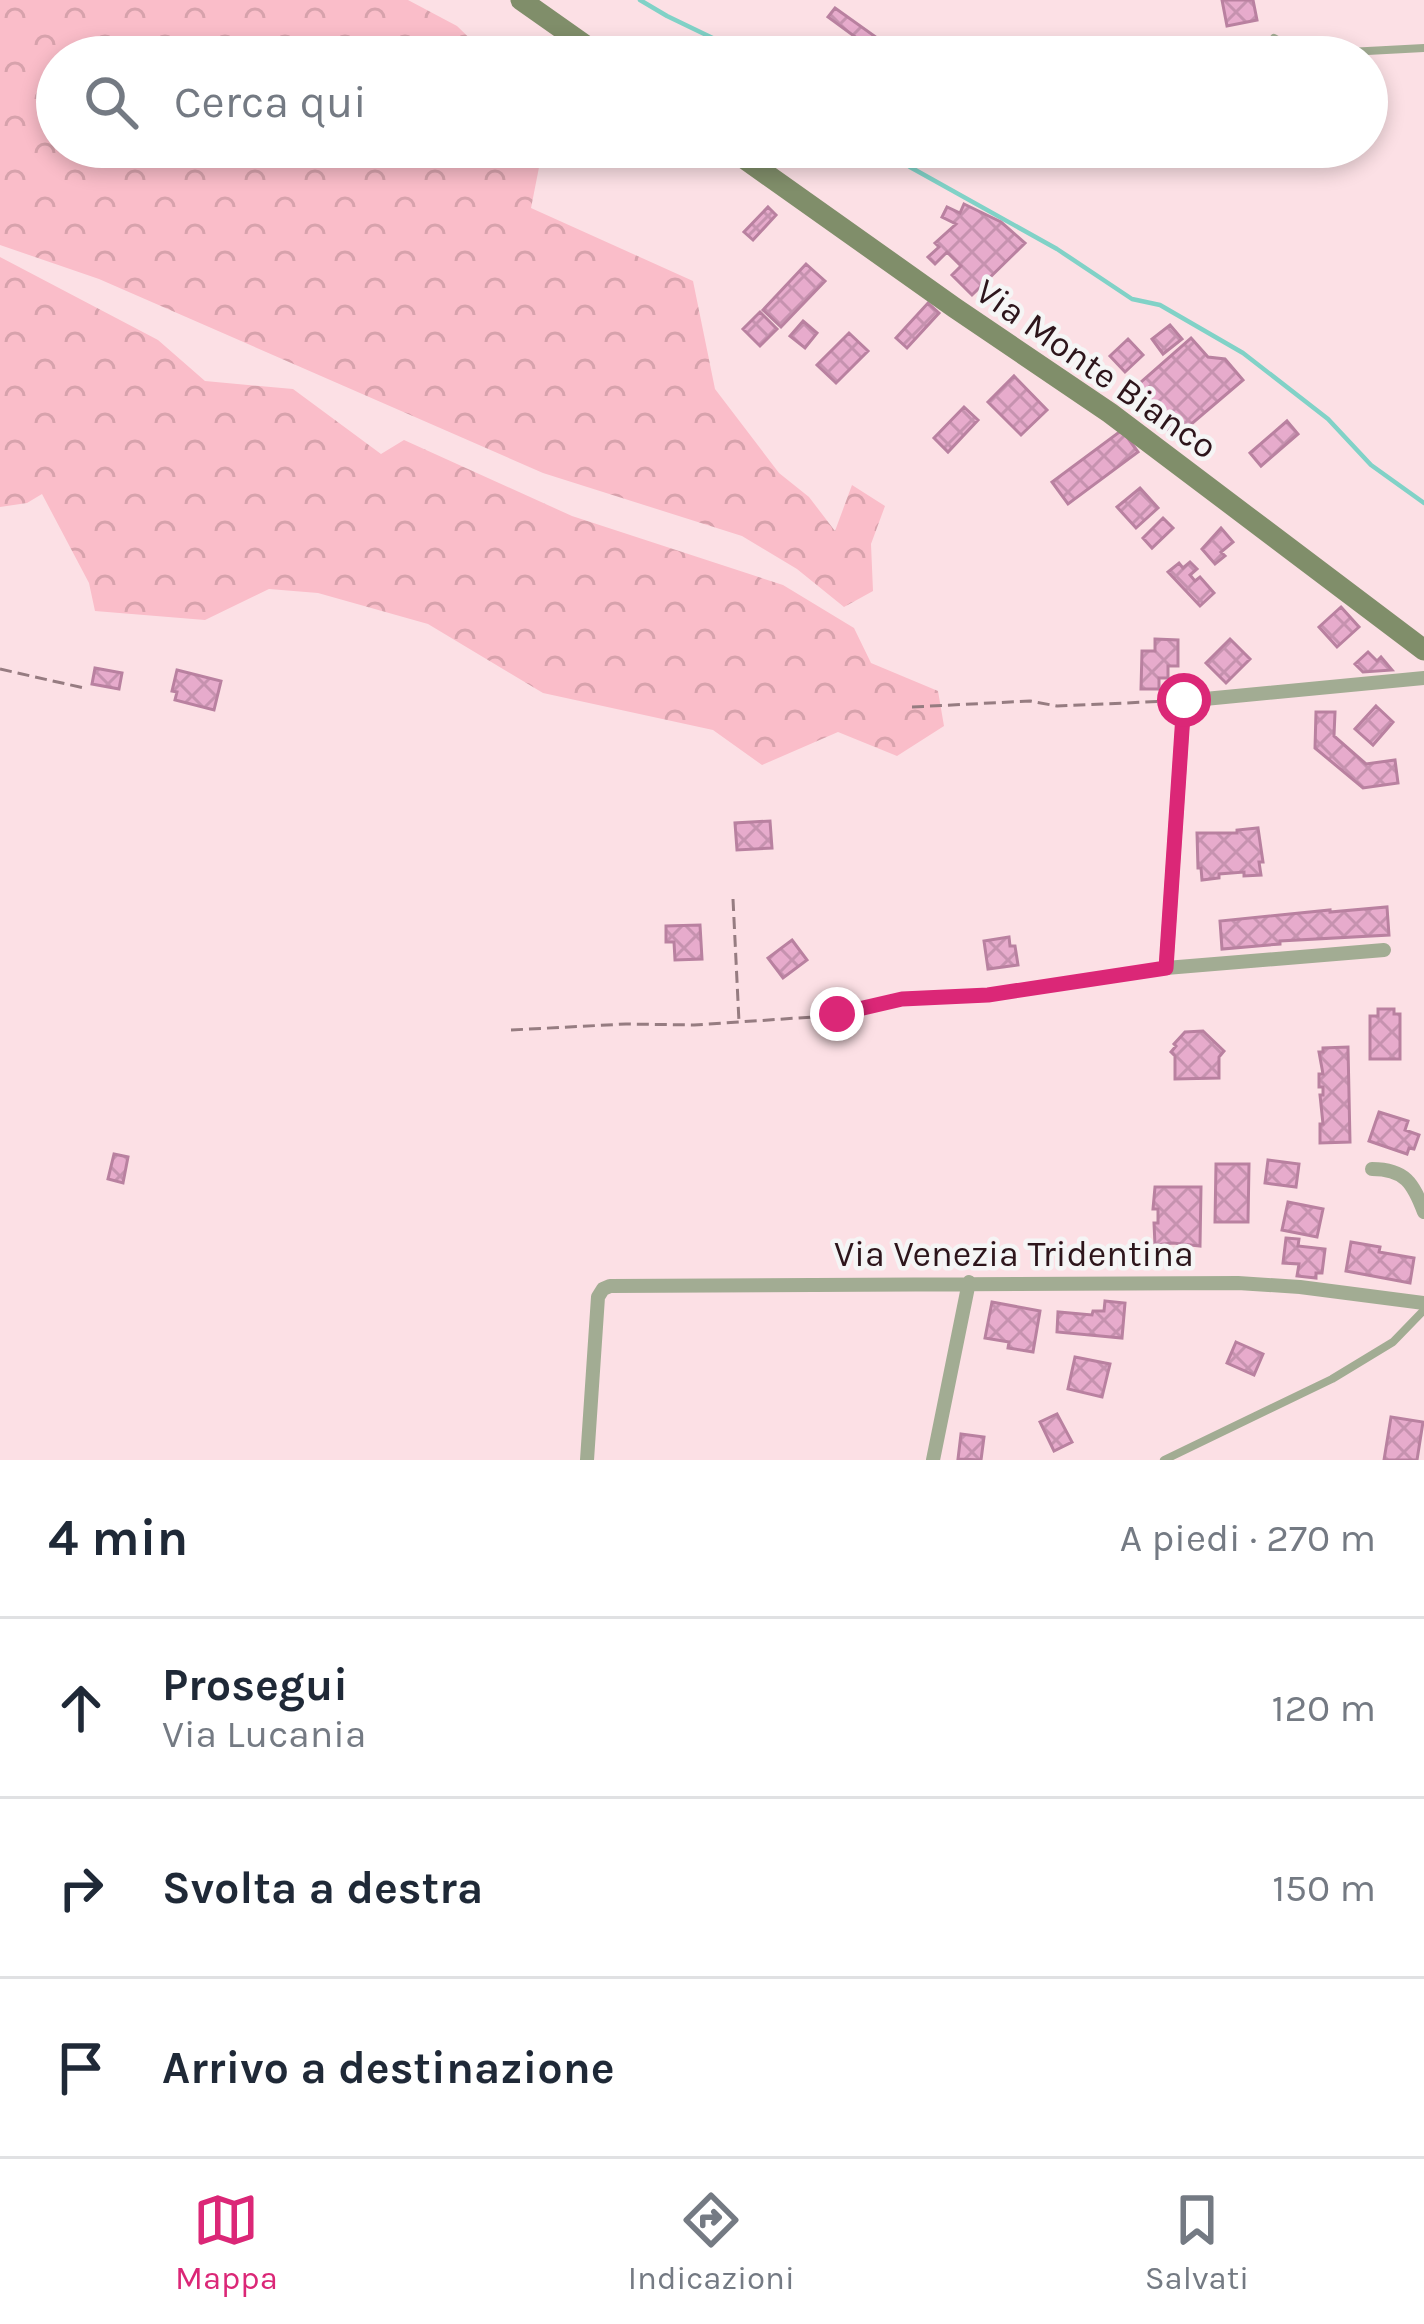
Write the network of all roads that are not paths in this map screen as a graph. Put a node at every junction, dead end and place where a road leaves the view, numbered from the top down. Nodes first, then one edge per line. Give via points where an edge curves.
1 (521, 0) edge
2 (572, 36) edge
3 (1424, 48) edge
4 (1388, 50) edge
5 (758, 168) edge
6 (1424, 650) edge
7 (1424, 678) edge
8 (1384, 950) dead end
9 (1372, 1169) dead end
10 (1424, 1212) edge
11 (969, 1282) junction
12 (1424, 1306) edge
13 (587, 1460) edge
14 (933, 1460) edge
15 (1164, 1460) edge

1 - 2 main road
3 - 4 lane
5 - 6 main road, Via Monte Bianco via 1109,413
7 - 8 street via 1184,700 1166,968
9 - 10 street via 1402,1175
11 - 12 street, Via Venezia Tridentina via 1238,1282
11 - 13 street, Via Venezia Tridentina via 603,1289
11 - 14 street
12 - 15 lane via 1393,1342 1332,1379

